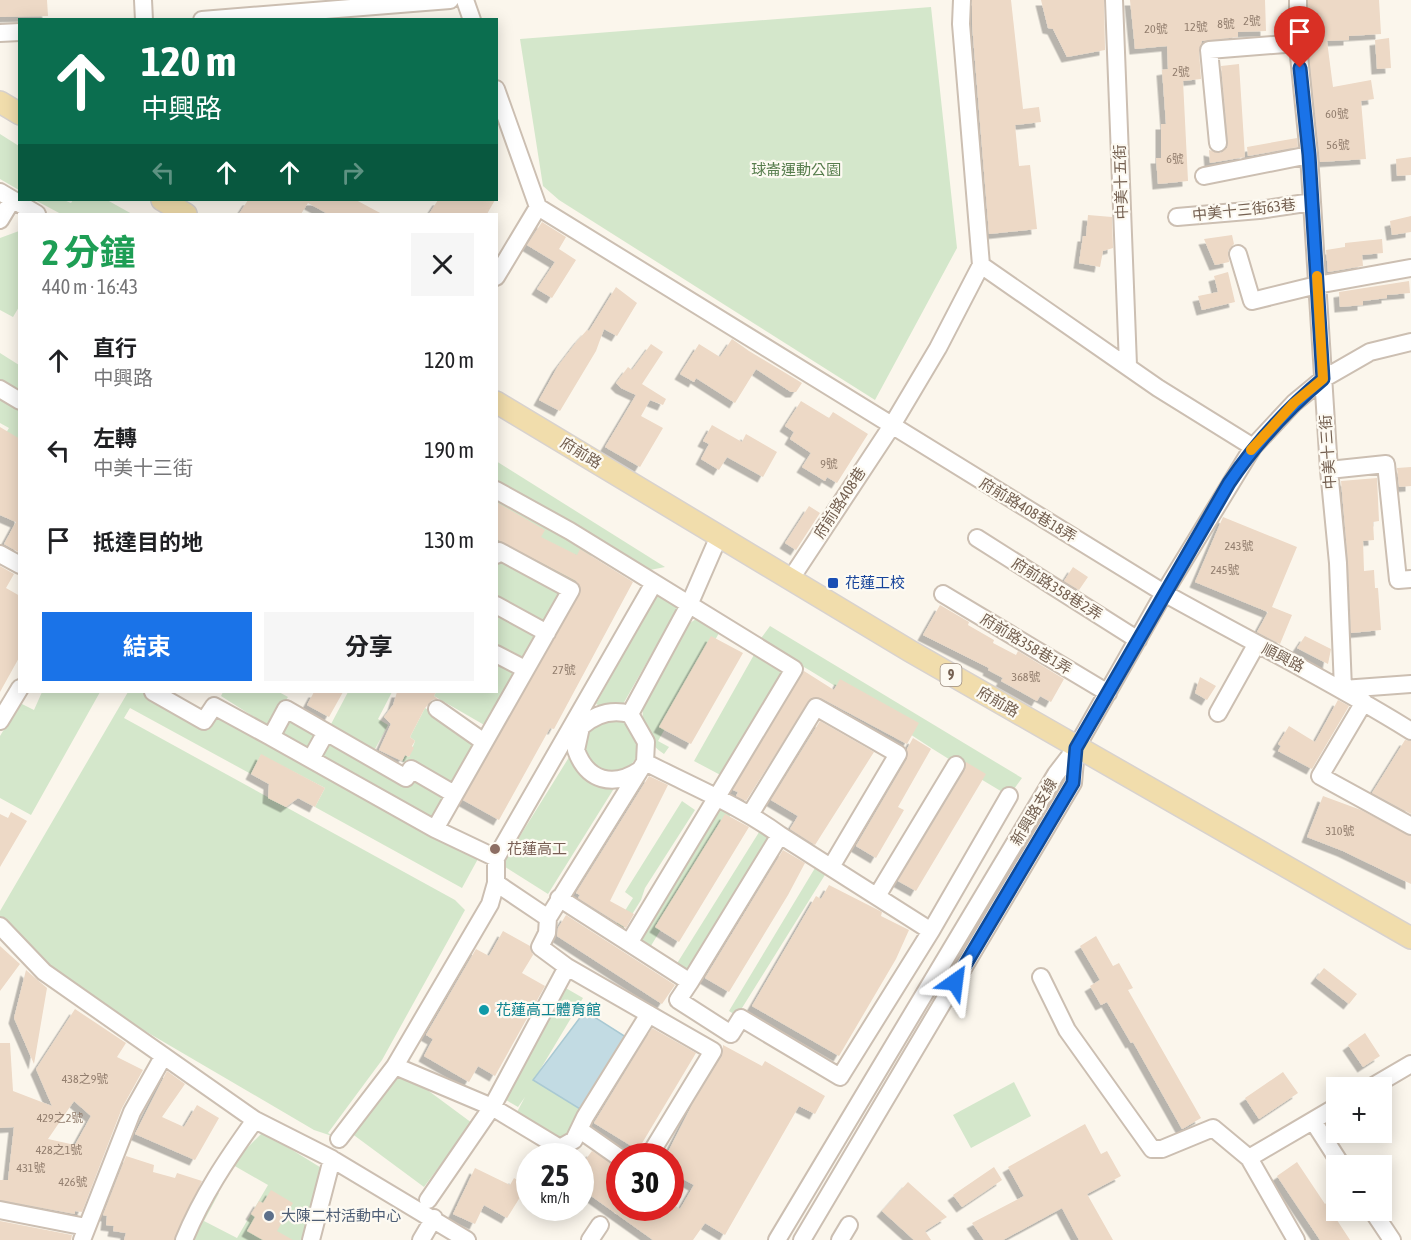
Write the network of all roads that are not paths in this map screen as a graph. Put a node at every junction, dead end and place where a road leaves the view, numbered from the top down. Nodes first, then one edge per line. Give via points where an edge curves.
1 (143, 0) edge
2 (450, 0) edge
3 (465, 0) edge
4 (962, 0) edge
5 (1114, 0) edge
6 (1298, 0) edge
7 (387, 8) edge
8 (144, 18) edge
9 (234, 18) edge
10 (471, 18) edge
11 (18, 32) edge
12 (0, 33) edge
13 (1298, 43) junction
14 (498, 95) edge
15 (0, 102) edge
16 (18, 113) edge
17 (1218, 143) dead end
18 (1309, 155) junction
19 (1204, 176) dead end
20 (6, 196) edge
21 (164, 201) edge
22 (1312, 202) junction
23 (538, 207) junction
24 (35, 213) edge
25 (184, 213) edge
26 (1177, 217) dead end
27 (0, 220) edge
28 (1238, 254) dead end
29 (981, 265) junction
30 (1410, 268) edge
31 (498, 274) edge
32 (1317, 285) junction
33 (1411, 342) edge
34 (1128, 365) junction
35 (1323, 379) junction
36 (0, 389) edge
37 (18, 400) edge
38 (498, 403) edge
39 (891, 427) junction
40 (1253, 447) junction
41 (1329, 470) junction
42 (498, 491) edge
43 (719, 536) junction
44 (977, 538) dead end
45 (498, 553) edge
46 (0, 554) edge
47 (18, 565) edge
48 (1411, 579) edge
49 (790, 580) junction
50 (654, 583) junction
51 (1164, 593) junction
52 (943, 594) dead end
53 (689, 605) junction
54 (498, 606) edge
55 (547, 633) junction
56 (1138, 640) junction
57 (1256, 645) junction
58 (498, 655) edge
59 (525, 669) junction
60 (1411, 684) edge
61 (1343, 689) junction
62 (18, 691) edge
63 (155, 693) edge
64 (1108, 693) junction
65 (1364, 702) junction
66 (437, 709) dead end
67 (1218, 713) dead end
68 (630, 714) junction
69 (0, 721) edge
70 (578, 725) junction
71 (1411, 731) edge
72 (326, 732) junction
73 (271, 737) junction
74 (484, 742) junction
75 (1076, 748) junction
76 (311, 759) junction
77 (644, 765) junction
78 (956, 765) dead end
79 (454, 794) junction
80 (1009, 796) dead end
81 (717, 800) junction
82 (751, 813) junction
83 (1411, 826) edge
84 (435, 829) junction
85 (780, 835) junction
86 (496, 858) junction
87 (831, 867) junction
88 (496, 883) junction
89 (877, 896) junction
90 (559, 898) junction
91 (548, 918) junction
92 (0, 926) edge
93 (931, 931) junction
94 (1411, 938) edge
95 (629, 943) junction
96 (567, 967) junction
97 (1041, 977) dead end
98 (690, 982) junction
99 (649, 1014) junction
100 (162, 1057) junction
101 (1411, 1064) edge
102 (395, 1066) junction
103 (1389, 1077) edge
104 (492, 1107) junction
105 (1326, 1113) edge
106 (255, 1120) junction
107 (1313, 1121) junction
108 (580, 1130) junction
109 (339, 1139) dead end
110 (657, 1143) edge
111 (606, 1148) edge
112 (1335, 1155) edge
113 (1249, 1158) junction
114 (333, 1159) junction
115 (428, 1200) dead end
116 (0, 1210) edge
117 (434, 1218) junction
118 (1379, 1221) edge
119 (600, 1225) dead end
120 (849, 1225) dead end
121 (87, 1226) edge
122 (1289, 1238) edge
123 (184, 1240) edge
124 (311, 1240) edge
125 (421, 1240) edge
126 (467, 1240) edge
127 (590, 1240) edge
128 (777, 1240) edge
129 (802, 1240) edge
130 (840, 1240) edge
131 (1392, 1240) edge

1 - 8 street
2 - 7 street
3 - 10 street
4 - 29 street
5 - 34 street, 中美十五街
6 - 13 street, 中美十三街
7 - 9 street
11 - 12 street
13 - 17 street via 1209,50
13 - 18 street, 中美十三街
14 - 23 street
15 - 16 main road
18 - 19 street
18 - 22 street, 中美十三街
20 - 24 street
20 - 27 street
21 - 25 main road
22 - 26 street, 中美十三街63巷
22 - 32 street, 中美十三街
23 - 31 street
23 - 39 street, 府前路408巷18弄
28 - 32 street via 1252,301
29 - 34 street
29 - 39 street, 府前路408巷
30 - 32 street
32 - 35 street, 中美十三街
33 - 35 street via 1370,352
34 - 40 street
35 - 40 street
35 - 41 street, 中美十三街
36 - 37 street
38 - 43 main road, 府前路 / 9
39 - 49 street, 府前路408巷
39 - 51 street, 府前路408巷18弄
40 - 51 street
41 - 48 street via 1386,464 1398,580
41 - 61 street, 中美十三街 via 1338,563
42 - 50 street
43 - 49 main road, 府前路 / 9
43 - 53 street
44 - 56 street, 府前路358巷2弄
45 - 55 street via 571,590
46 - 47 street
49 - 75 main road, 府前路 / 9
50 - 53 street
50 - 70 street
51 - 56 street
51 - 57 street, 順興路
52 - 64 street, 府前路358巷1弄
53 - 68 street
53 - 81 street via 794,669
54 - 55 street
55 - 59 street
56 - 64 street
57 - 61 street, 順興路
57 - 67 street
58 - 59 street
59 - 74 street
60 - 61 street
61 - 65 street, 順興路
62 - 69 street
63 - 73 street via 204,721 214,706
64 - 75 street
65 - 71 street, 順興路
65 - 83 street via 1320,776
66 - 74 street
68 - 70 street via 603,713
68 - 77 street via 646,742
70 - 77 street via 576,750 588,772 600,778 618,779
70 - 86 street
72 - 73 street via 286,709
72 - 76 street
72 - 79 street via 406,778 411,769
73 - 76 street
74 - 79 street
75 - 94 main road, 府前路 / 9
75 - 128 street, 新興路支線 via 1056,774
75 - 129 street, 新興路支線 via 1073,783
76 - 84 street
77 - 81 street
77 - 90 street
78 - 89 street
79 - 84 street
80 - 93 street
81 - 82 street
81 - 95 street
82 - 85 street
82 - 87 street via 816,707 898,754
84 - 86 street
85 - 87 street
85 - 98 street
86 - 88 street
87 - 89 street
88 - 91 street
88 - 102 street via 490,904
89 - 93 street
90 - 91 street
90 - 95 street
91 - 96 street via 547,933 540,947
92 - 100 street via 44,972
93 - 98 street via 840,1077 741,1018 730,1034 678,1000
95 - 98 street
96 - 99 street
96 - 104 street
97 - 113 street via 1067,1030 1152,1149 1162,1149 1213,1128
99 - 108 street
99 - 110 street via 713,1051
100 - 106 street
100 - 121 street via 132,1112
101 - 103 street
102 - 104 street
102 - 109 street
104 - 108 street via 561,1148 574,1140
104 - 115 street
105 - 107 street
106 - 114 street
106 - 123 street via 196,1210
107 - 112 street
107 - 113 street
108 - 111 street
113 - 122 street
114 - 117 street
114 - 124 street
116 - 121 street
117 - 125 street
117 - 126 street
118 - 131 street
119 - 127 street
120 - 130 street

